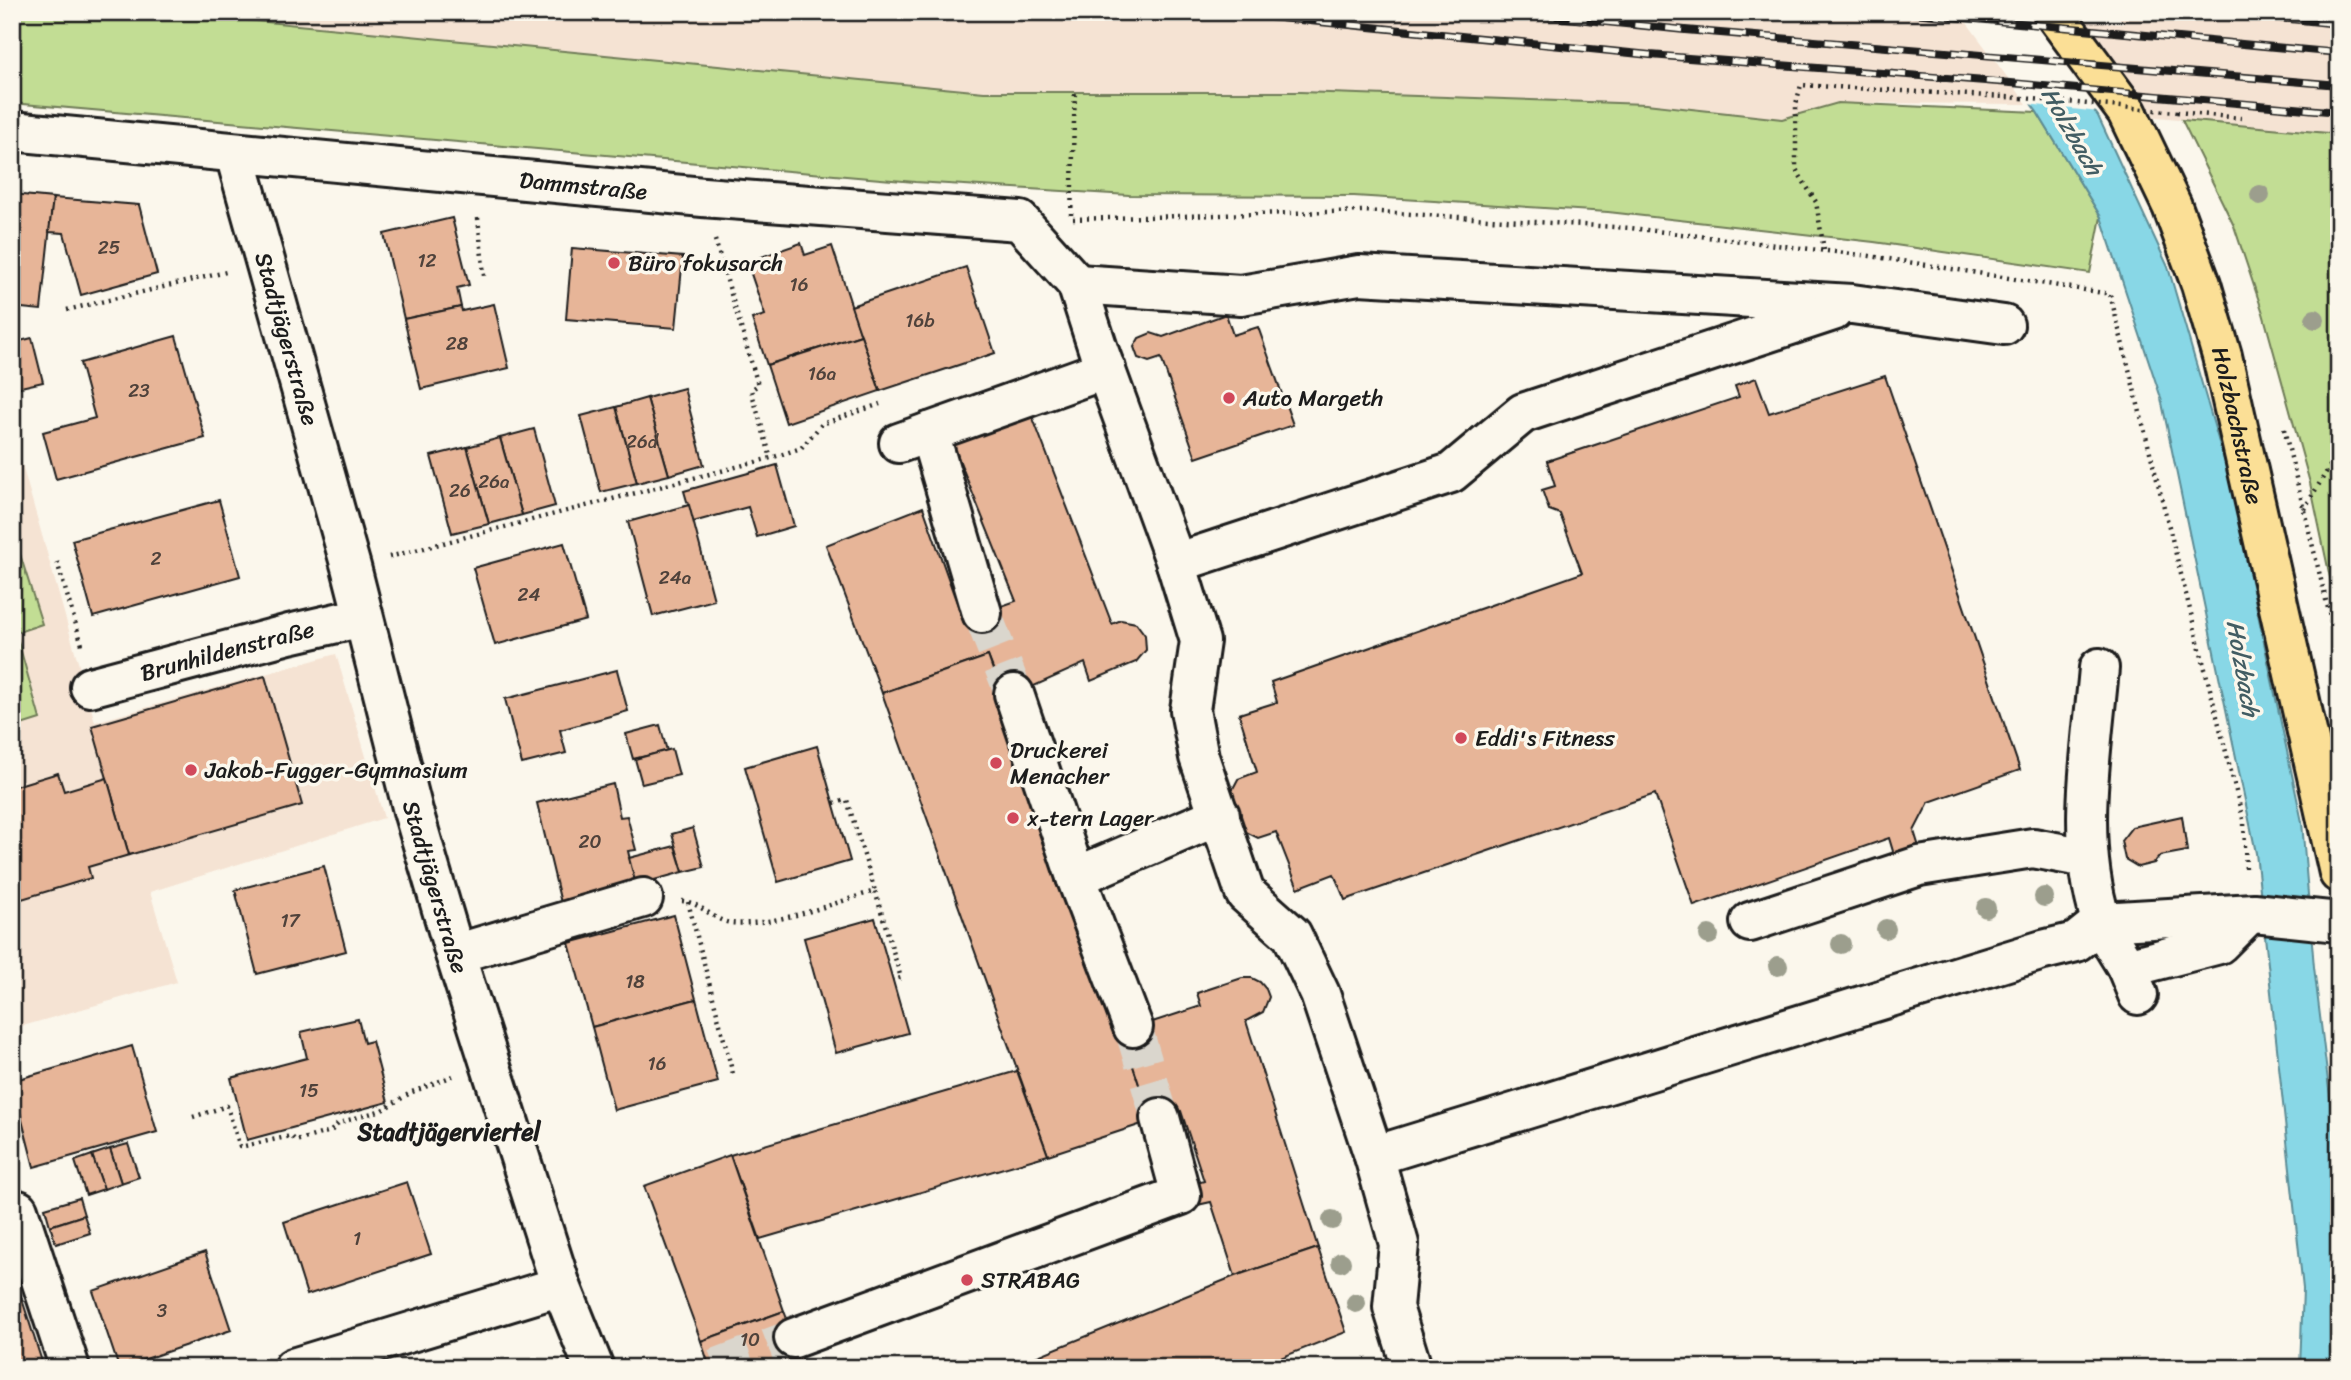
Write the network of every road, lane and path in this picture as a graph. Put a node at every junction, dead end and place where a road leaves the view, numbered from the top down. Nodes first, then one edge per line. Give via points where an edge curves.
1 (2053, 12) edge
2 (1075, 90) dead end
3 (2241, 118) dead end
4 (12, 131) edge
5 (235, 154) junction
6 (473, 174) junction
7 (703, 197) junction
8 (1071, 219) dead end
9 (1824, 250) dead end
10 (265, 262) junction
11 (484, 276) dead end
12 (1077, 284) junction
13 (1852, 304) junction
14 (67, 310) dead end
15 (2004, 325) dead end
16 (1106, 369) junction
17 (886, 402) dead end
18 (2339, 451) edge
19 (771, 458) junction
20 (2304, 509) dead end
21 (57, 562) dead end
22 (1176, 563) junction
23 (351, 567) junction
24 (982, 613) tunnel mouth
25 (363, 617) junction
26 (2099, 668) dead end
27 (93, 686) joint
28 (1014, 694) tunnel mouth
29 (834, 803) dead end
30 (1220, 815) junction
31 (2087, 858) junction
32 (2339, 873) edge
33 (1076, 877) junction
34 (875, 891) junction
35 (643, 898) joint
36 (687, 901) junction
37 (2252, 913) junction
38 (2327, 921) edge
39 (1750, 922) dead end
40 (2101, 922) junction
41 (455, 954) junction
42 (892, 981) dead end
43 (1133, 1027) tunnel mouth
44 (490, 1063) junction
45 (733, 1074) dead end
46 (193, 1117) dead end
47 (1160, 1118) tunnel mouth
48 (1374, 1156) junction
49 (18, 1210) dead end
50 (561, 1286) junction
51 (794, 1338) tunnel mouth
52 (70, 1368) edge
53 (293, 1368) edge
54 (594, 1368) edge
55 (1412, 1368) edge

1 - 32 main road, Holzbachstraße via 2127,113 2172,206 2201,284 2222,356
2 - 8 path
3 - 9 path, bridge via 2022,98 1801,85 1796,104 1796,169 1816,202
4 - 5 street, Dammstraße
5 - 6 street, Dammstraße
5 - 10 street, Stadtjägerstraße
6 - 7 street, Dammstraße
6 - 11 path
7 - 12 street, Dammstraße via 1020,221
7 - 19 path via 758,385 751,390
10 - 14 path
10 - 23 street, Stadtjägerstraße
12 - 13 street via 1241,295 1359,275
12 - 16 street, Dammstraße
13 - 15 street
13 - 22 street via 1523,413 1451,473
16 - 22 street, Dammstraße
16 - 24 street via 914,437
17 - 19 path via 822,424 802,448
18 - 20 path
19 - 23 path
21 - 27 path
22 - 30 street, Dammstraße via 1200,641 1190,710 1199,757
23 - 25 street, Stadtjägerstraße
25 - 27 street, Brunhildenstraße
25 - 41 street, Stadtjägerstraße
26 - 31 street
28 - 33 street
29 - 34 path via 848,800
30 - 33 street
30 - 48 street, Dammstraße via 1245,893 1292,935 1320,994
31 - 39 street via 2033,848 1919,866
31 - 40 street
33 - 43 street
34 - 36 path via 759,924 727,923
34 - 42 path via 901,978
35 - 36 path
35 - 41 street
36 - 45 path
37 - 38 street
37 - 40 street
37 - 40 street via 2220,944 2133,981
40 - 48 street via 2076,942
41 - 44 street, Stadtjägerstraße
44 - 46 path via 412,1092 382,1110 339,1123 331,1131 296,1141 291,1136 240,1147 227,1106
44 - 50 street, Stadtjägerstraße
47 - 51 street via 1181,1195
48 - 55 street, Dammstraße via 1399,1244 1393,1307
49 - 52 street
50 - 53 street
50 - 54 street, Stadtjägerstraße

